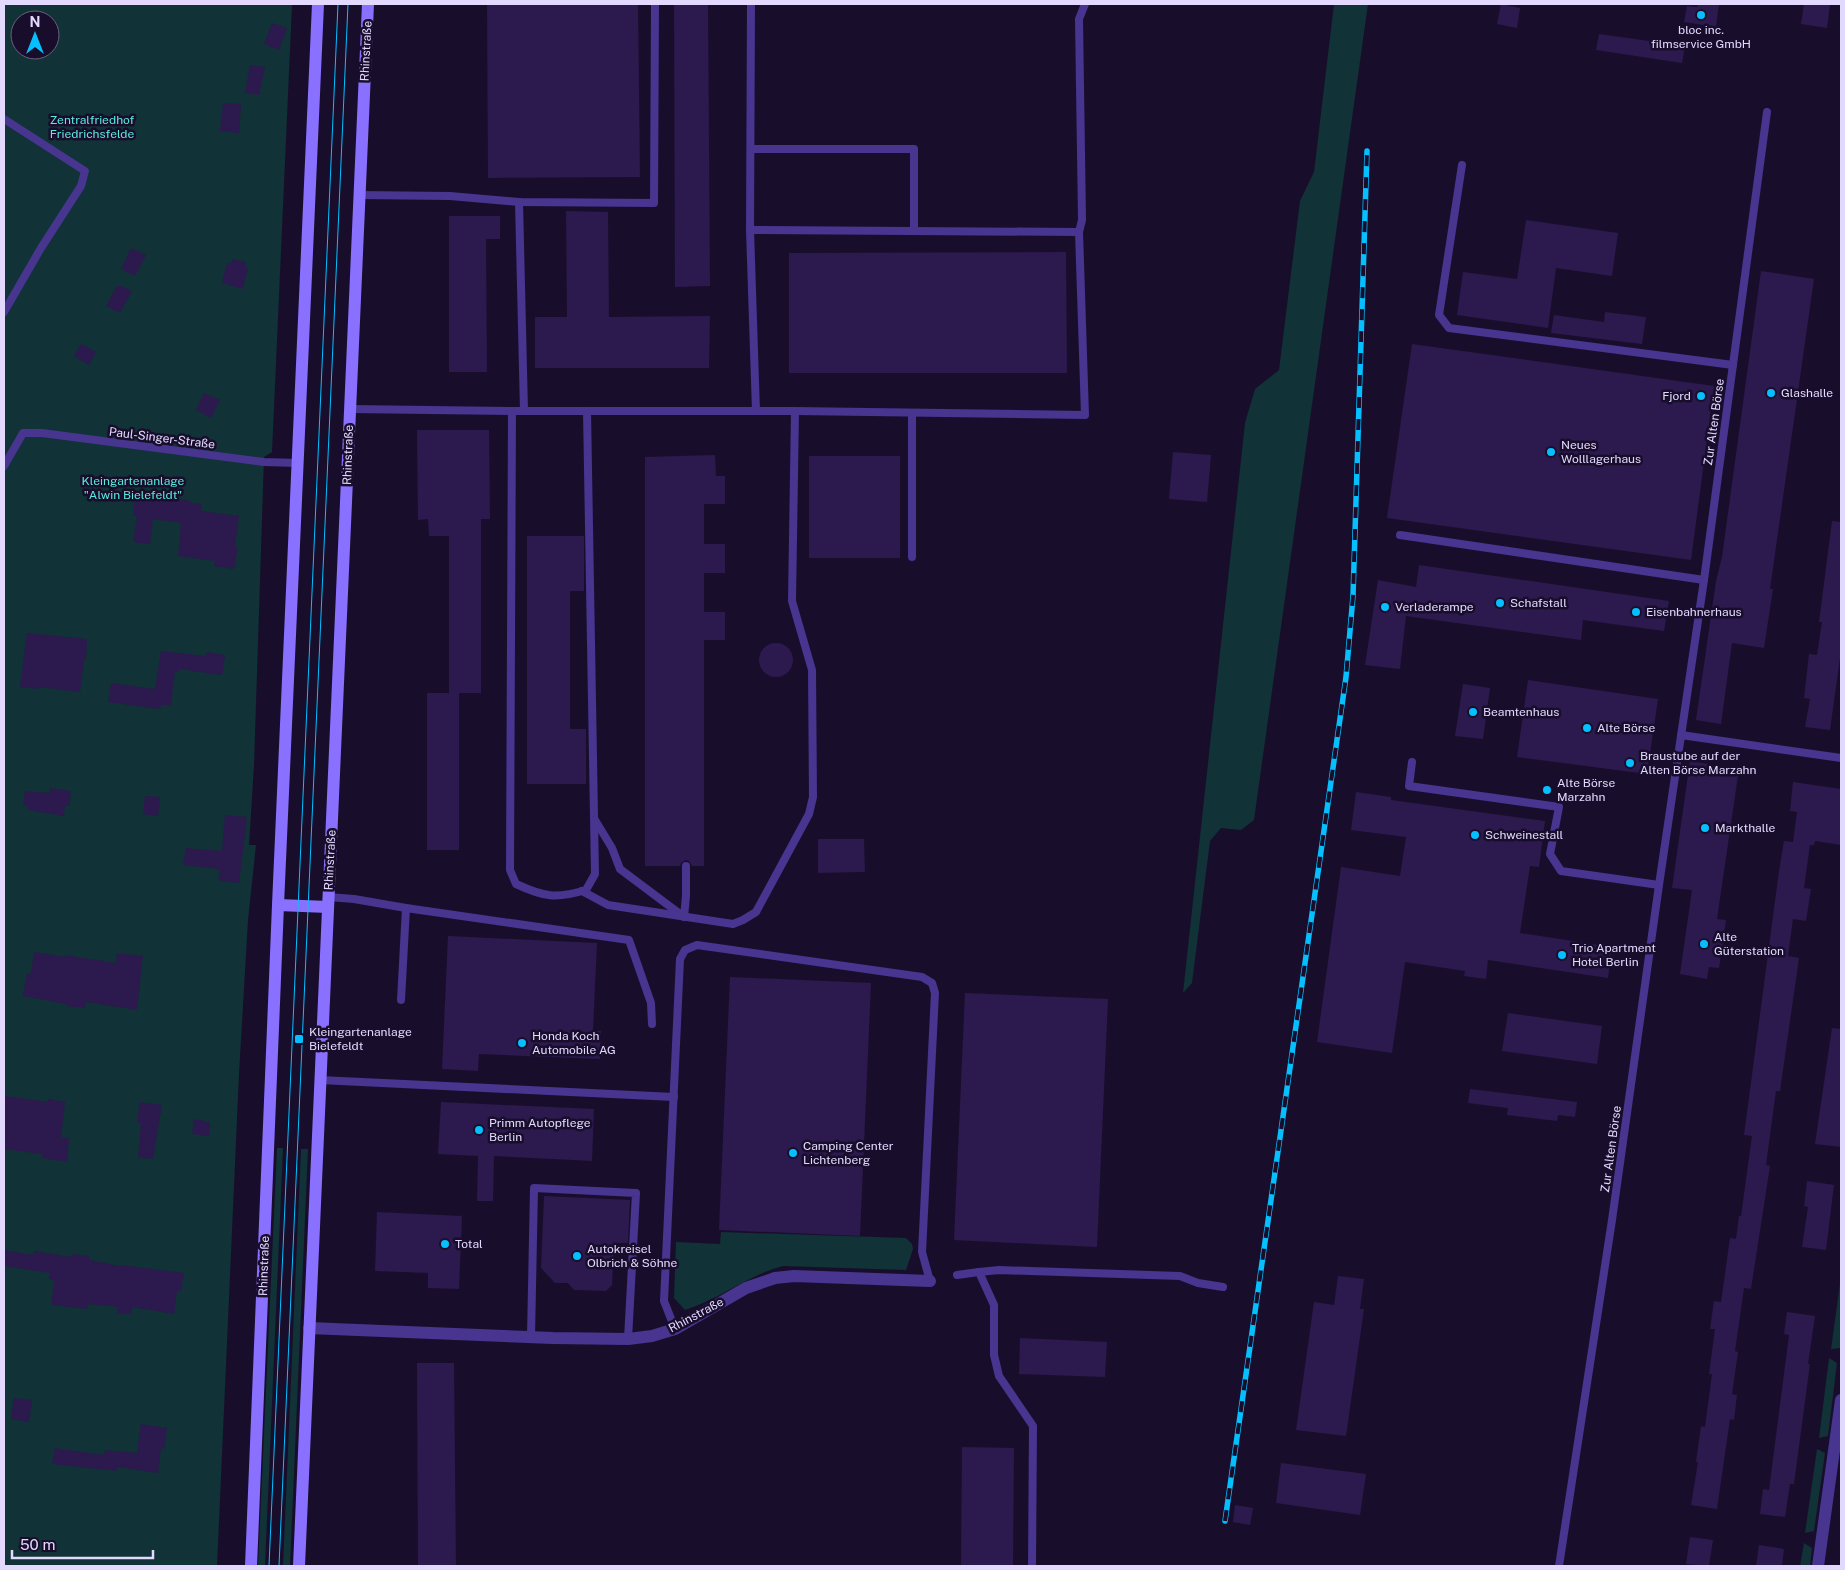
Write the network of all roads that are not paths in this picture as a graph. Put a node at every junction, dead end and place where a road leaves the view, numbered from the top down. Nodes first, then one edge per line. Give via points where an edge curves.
1 (318, 4) edge
2 (368, 4) edge
3 (655, 4) edge
4 (751, 4) edge
5 (1085, 4) edge
6 (1767, 112) dead end
7 (4, 119) edge
8 (751, 149) junction
9 (1462, 165) dead end
10 (359, 195) junction
11 (519, 202) junction
12 (750, 230) junction
13 (914, 231) junction
14 (1079, 232) junction
15 (4, 312) edge
16 (1733, 365) junction
17 (350, 409) junction
18 (512, 411) junction
19 (524, 411) junction
20 (756, 411) junction
21 (795, 411) junction
22 (587, 412) junction
23 (912, 413) junction
24 (298, 463) junction
25 (4, 466) edge
26 (1400, 535) dead end
27 (912, 557) dead end
28 (1704, 580) junction
29 (1681, 735) junction
30 (1841, 758) edge
31 (1412, 762) dead end
32 (594, 818) junction
33 (686, 866) dead end
34 (1659, 885) junction
35 (582, 891) junction
36 (328, 902) junction
37 (278, 905) junction
38 (406, 908) junction
39 (684, 916) junction
40 (401, 1000) dead end
41 (652, 1024) dead end
42 (320, 1080) junction
43 (674, 1097) junction
44 (979, 1272) junction
45 (957, 1275) dead end
46 (930, 1282) joint
47 (1223, 1288) dead end
48 (309, 1328) junction
49 (675, 1329) junction
50 (531, 1337) junction
51 (628, 1339) junction
52 (1841, 1400) edge
53 (251, 1566) edge
54 (298, 1566) edge
55 (1032, 1566) edge
56 (1559, 1566) edge
57 (1818, 1566) edge

1 - 24 main road, Rhinstraße
2 - 10 main road, Rhinstraße
3 - 11 lane via 654,203
4 - 8 lane
5 - 14 lane via 1079,19 1082,220
6 - 16 lane, Zur Alten Börse
7 - 15 lane via 85,171 81,186
8 - 12 lane
8 - 13 lane via 914,149
9 - 16 lane via 1439,315 1449,328
10 - 11 lane via 450,196
10 - 17 main road, Rhinstraße
11 - 19 lane
12 - 13 lane
12 - 20 lane
13 - 14 lane
14 - 23 lane via 1085,415
16 - 28 lane, Zur Alten Börse
17 - 18 lane
17 - 36 main road, Rhinstraße
18 - 19 lane
18 - 35 lane via 510,870 516,884 538,894 568,896
19 - 22 lane
20 - 21 lane
20 - 22 lane
21 - 23 lane
21 - 39 lane via 792,601 812,670 813,797 809,814 756,912 733,924
22 - 32 lane
23 - 27 lane
24 - 25 lane, Paul-Singer-Straße via 264,462 23,432
24 - 37 main road, Rhinstraße
26 - 28 lane
28 - 29 lane, Zur Alten Börse
29 - 30 lane
29 - 34 lane, Zur Alten Börse
31 - 34 lane via 1409,786 1559,807 1550,854 1561,871
32 - 35 lane via 595,874 586,890
32 - 39 lane via 620,869
33 - 39 lane
34 - 56 lane, Zur Alten Börse
35 - 39 lane via 608,905
36 - 37 main road, Rhinstraße
36 - 38 lane via 354,899
36 - 42 main road, Rhinstraße
37 - 53 main road, Rhinstraße
38 - 40 lane
38 - 41 lane via 629,940 651,1003
42 - 43 lane
42 - 48 main road, Rhinstraße
43 - 46 lane via 680,959 685,950 697,945 922,977 932,983 935,992 922,1252
43 - 49 lane via 664,1301
44 - 45 lane
44 - 47 lane via 1180,1276
44 - 55 lane via 994,1305 994,1355 999,1376 1033,1426
46 - 49 street, Rhinstraße via 775,1278 746,1288
48 - 50 street, Rhinstraße
48 - 54 main road, Rhinstraße
49 - 51 street, Rhinstraße
50 - 51 street, Rhinstraße
50 - 51 lane via 534,1188 636,1193
52 - 57 street

